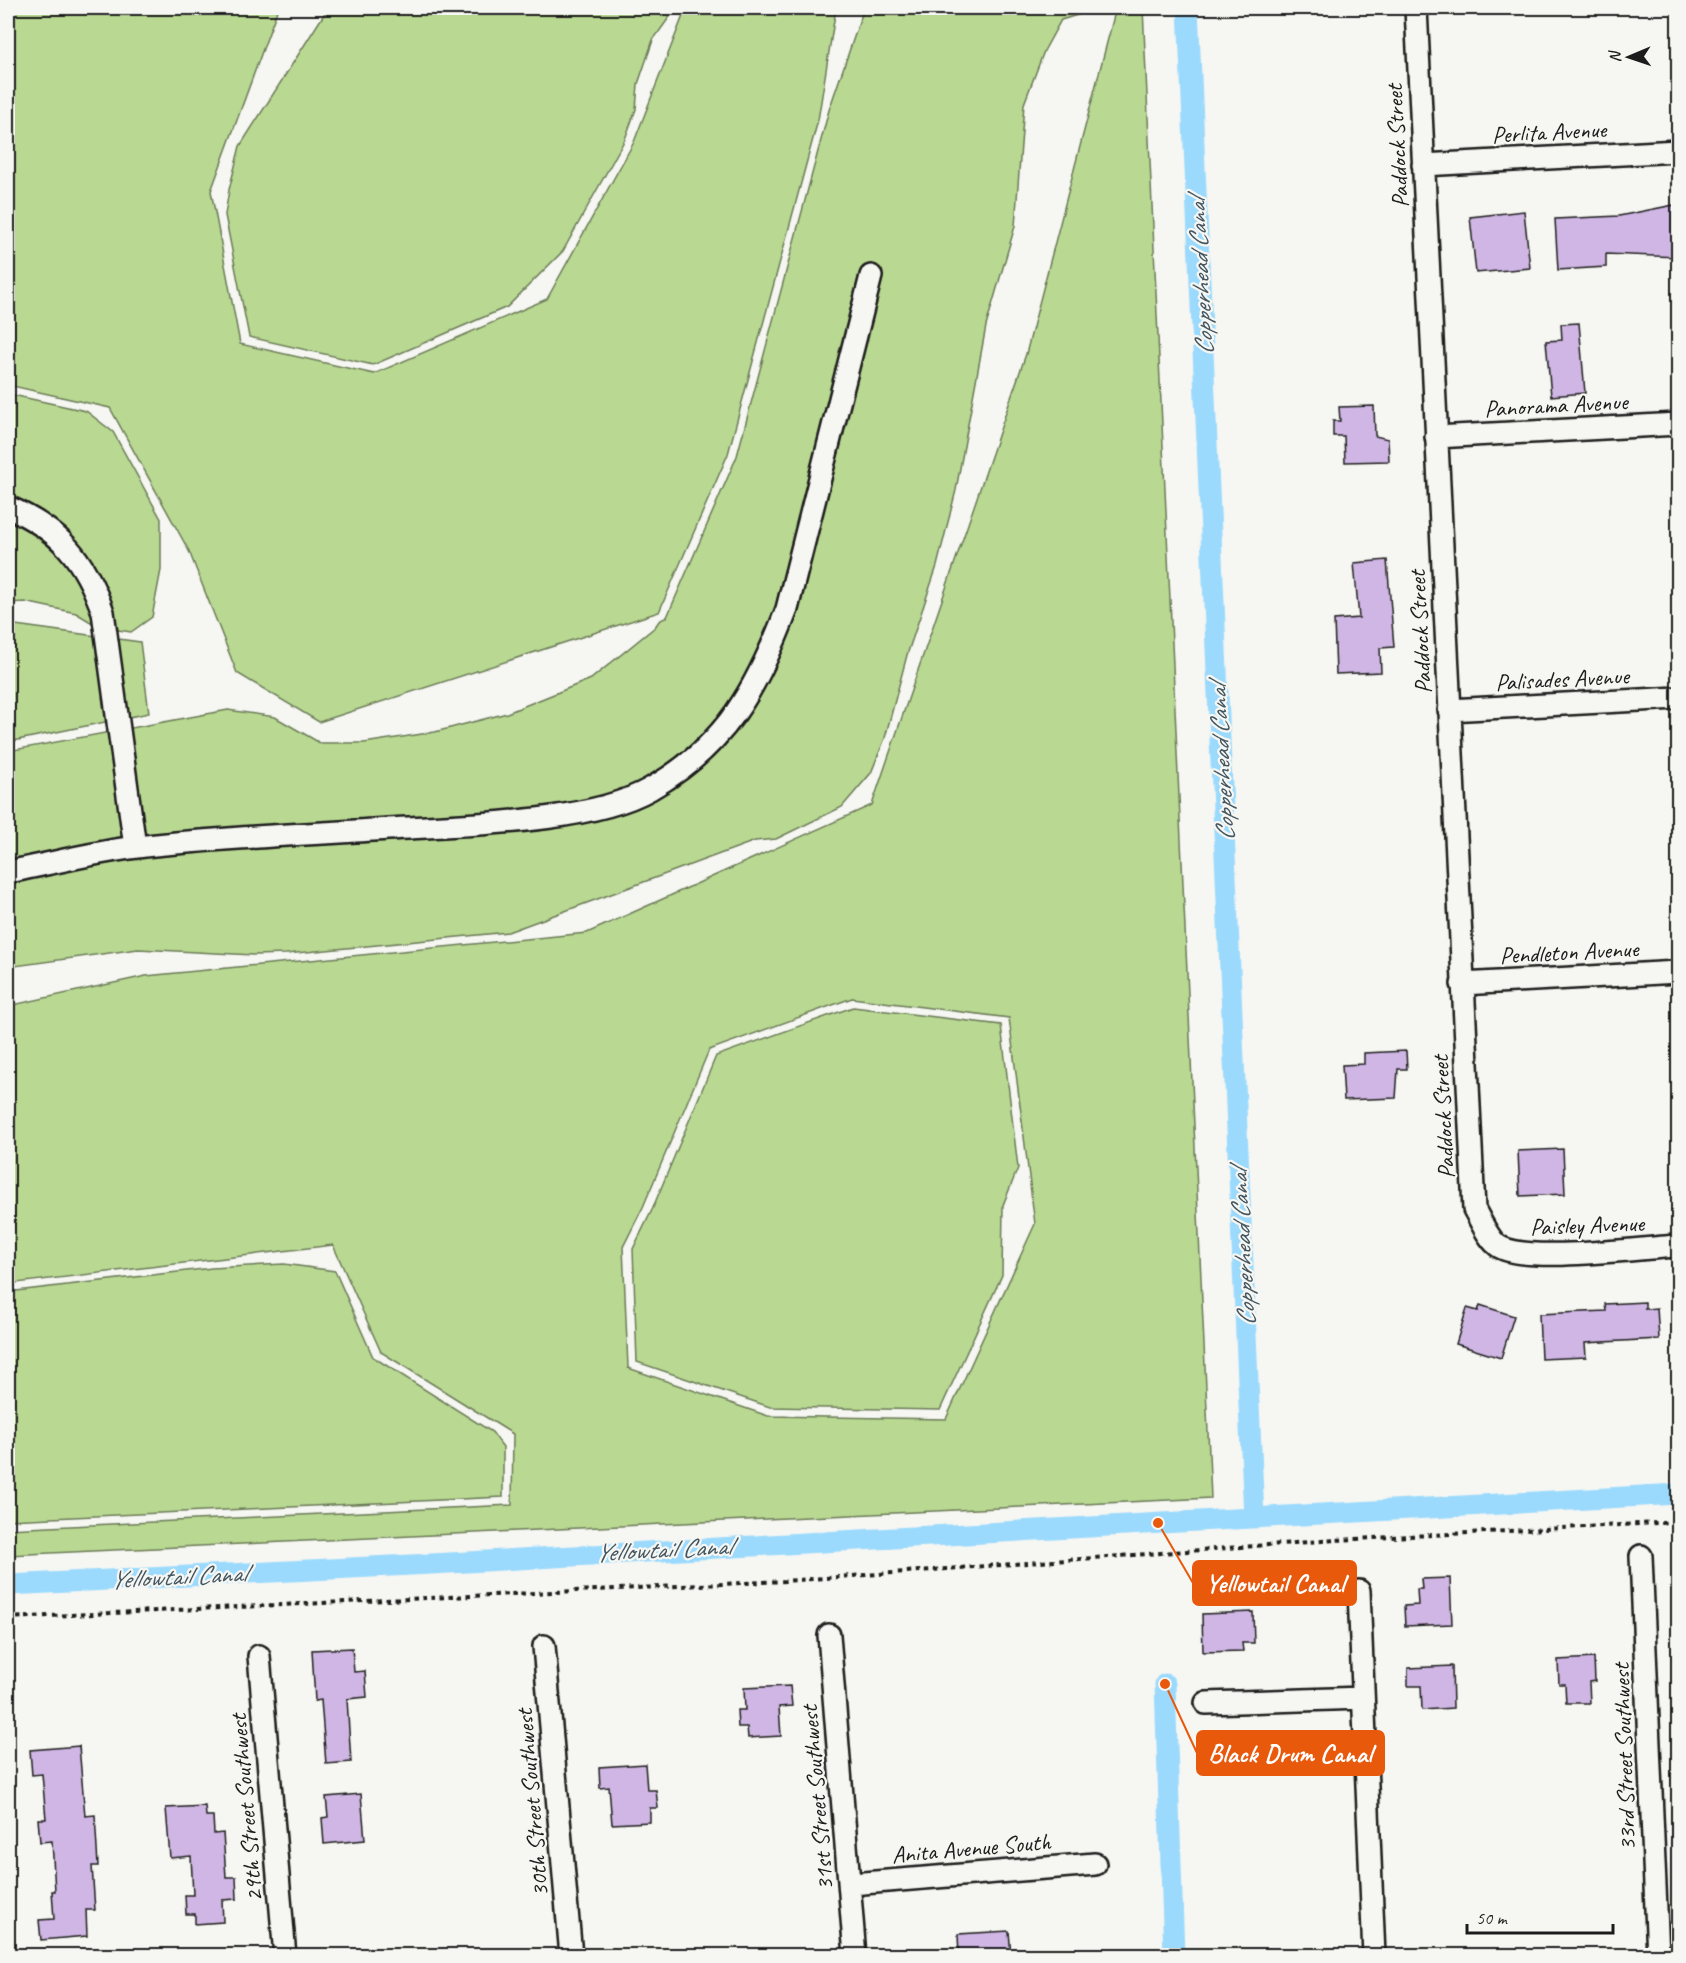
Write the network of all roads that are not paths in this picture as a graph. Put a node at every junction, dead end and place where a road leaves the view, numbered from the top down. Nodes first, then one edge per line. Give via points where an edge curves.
1 (1416, 8) edge
2 (1678, 151) edge
3 (1423, 165) junction
4 (871, 276) dead end
5 (1678, 424) edge
6 (1436, 437) junction
7 (8, 507) edge
8 (1678, 698) edge
9 (1449, 710) junction
10 (135, 847) junction
11 (8, 873) edge
12 (1678, 972) edge
13 (1462, 984) junction
14 (1498, 1246) joint
15 (1678, 1246) edge
16 (1641, 1556) dead end
17 (1359, 1591) dead end
18 (829, 1635) dead end
19 (544, 1646) dead end
20 (259, 1656) dead end
21 (1363, 1698) junction
22 (1206, 1703) dead end
23 (1095, 1864) dead end
24 (850, 1884) junction
25 (285, 1956) edge
26 (571, 1956) edge
27 (855, 1956) edge
28 (1374, 1956) edge
29 (1658, 1956) edge

1 - 3 street, Paddock Street
2 - 3 street, Perlita Avenue
3 - 6 street, Paddock Street
4 - 10 street via 787,609 767,662 744,703 718,735 684,766 648,790 571,814
5 - 6 street, Panorama Avenue
6 - 9 street, Paddock Street
7 - 10 street via 34,518 78,558 104,612
8 - 9 street, Palisades Avenue
9 - 13 street, Paddock Street
10 - 11 street
12 - 13 street, Pendleton Avenue
13 - 14 street, Paddock Street via 1474,1209
14 - 15 street, Paisley Avenue via 1542,1255
16 - 29 street, 33rd Street Southwest
17 - 21 street
18 - 24 street, 31st Street Southwest
19 - 26 street, 30th Street Southwest
20 - 25 street, 29th Street Southwest
21 - 22 street
21 - 28 street
23 - 24 street, Anita Avenue South
24 - 27 street, 31st Street Southwest

